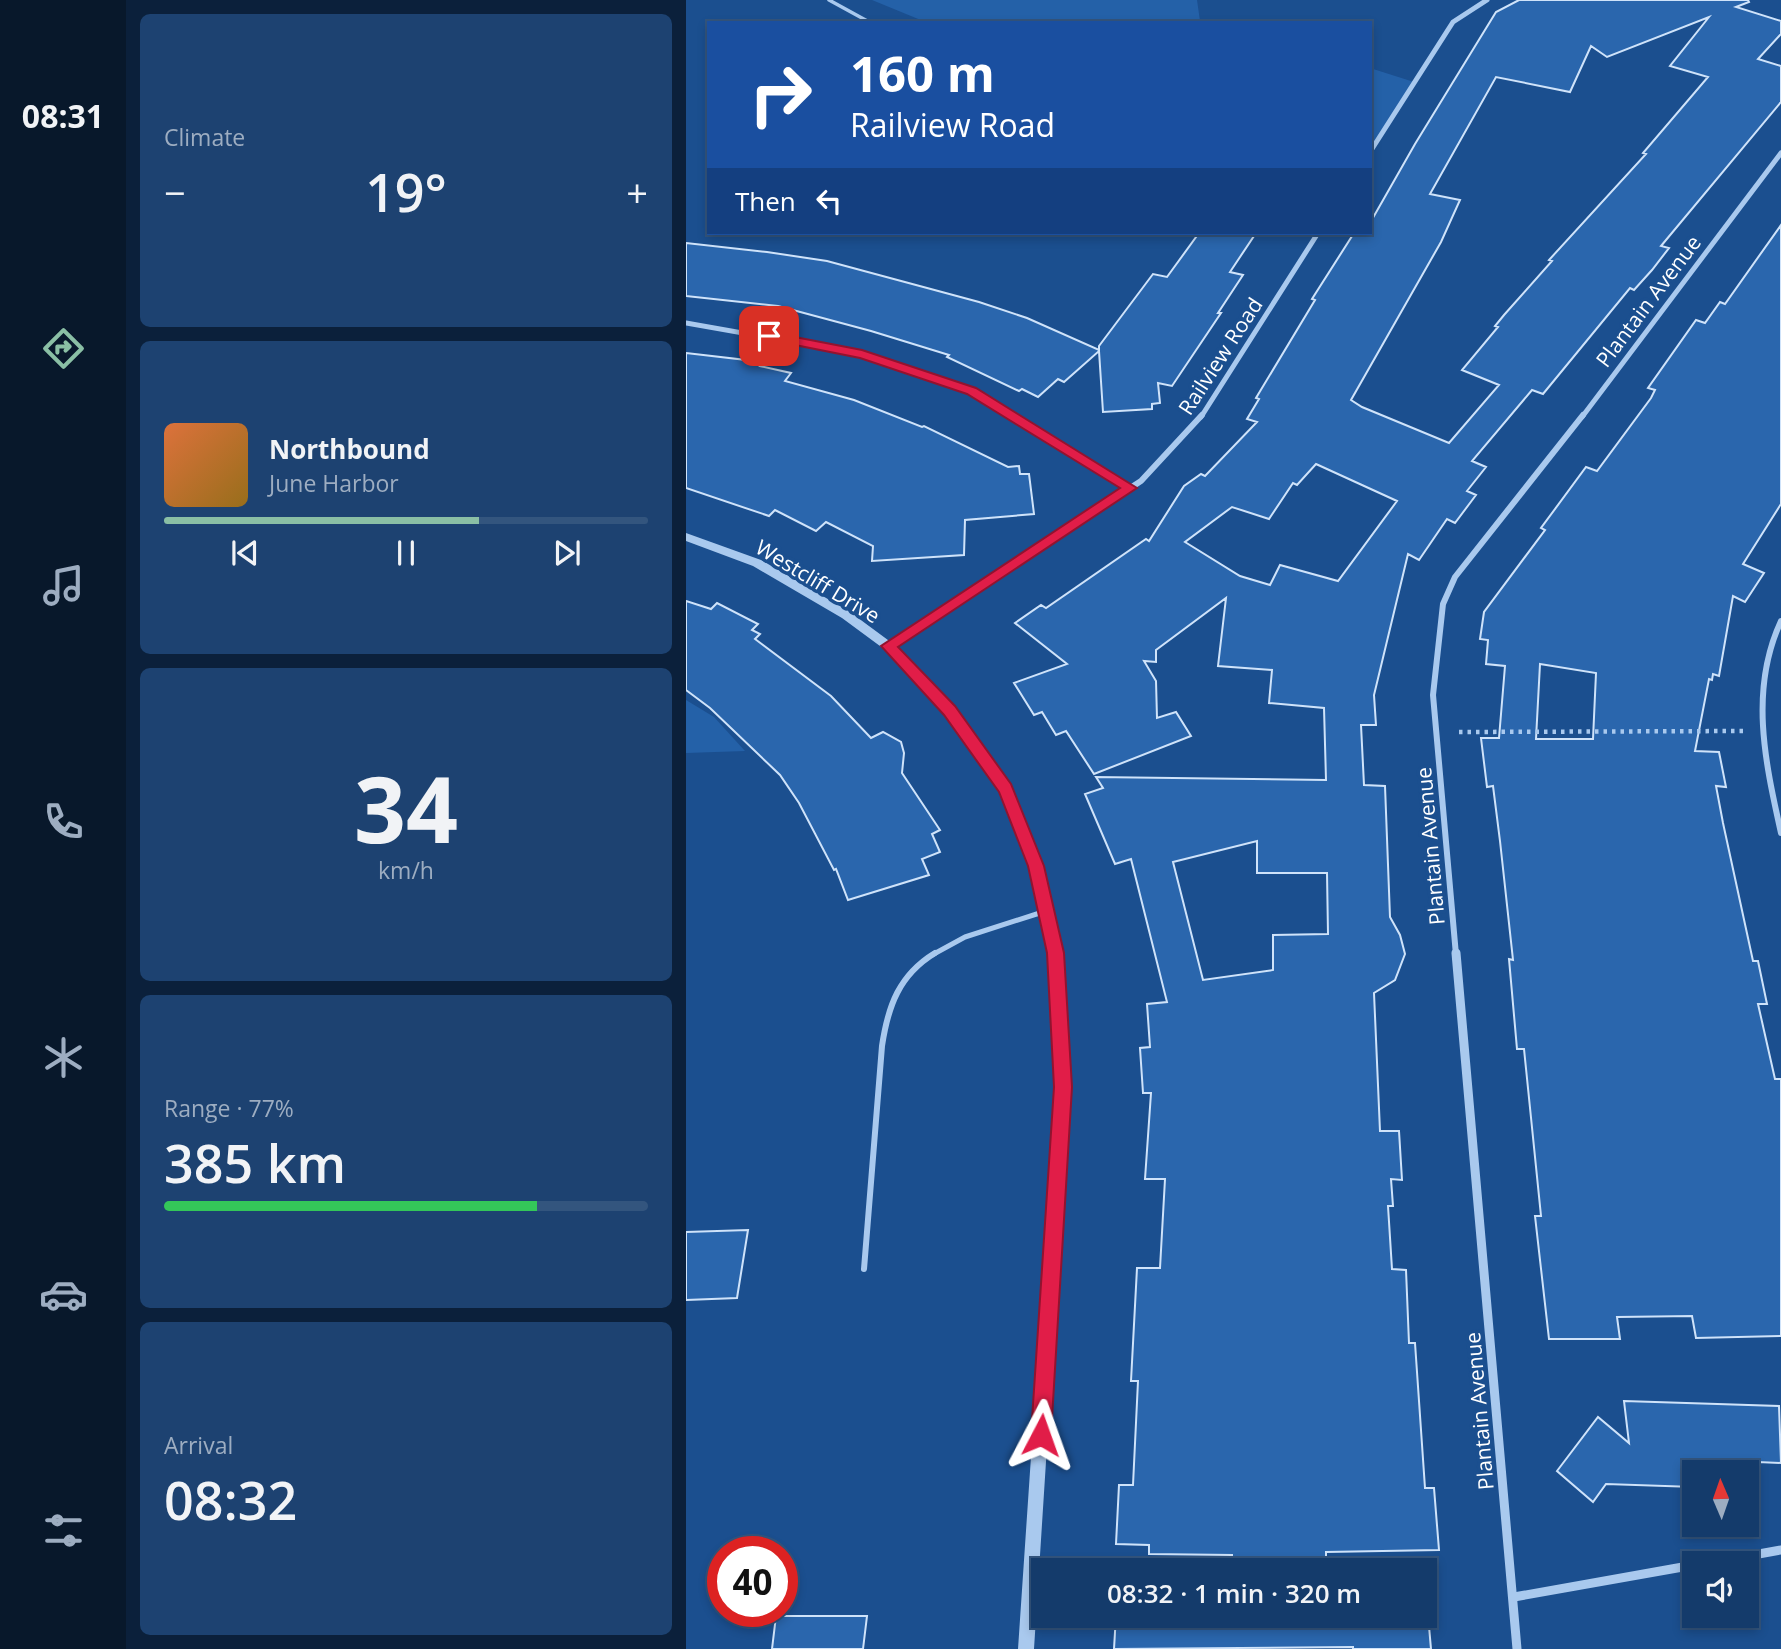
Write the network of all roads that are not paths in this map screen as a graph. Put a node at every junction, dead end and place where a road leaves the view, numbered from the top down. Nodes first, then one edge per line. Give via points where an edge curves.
1 (829, 0) edge
2 (1488, 0) edge
3 (867, 21) edge
4 (1372, 149) edge
5 (1781, 153) edge
6 (1317, 235) edge
7 (686, 323) edge
8 (1130, 488) junction
9 (686, 537) edge
10 (1781, 621) edge
11 (888, 646) junction
12 (1781, 833) edge
13 (1046, 911) junction
14 (864, 1269) dead end
15 (1781, 1550) edge
16 (1759, 1554) edge
17 (1682, 1567) edge
18 (1514, 1597) junction
19 (1026, 1649) edge
20 (1517, 1649) edge

1 - 3 lane
2 - 4 street via 1453,22
5 - 18 street, Plantain Avenue via 1637,347 1455,577 1443,604 1433,695
6 - 8 street, Railview Road via 1199,420
7 - 8 street via 862,354 971,391
8 - 11 street, Railview Road
9 - 11 street, Westcliff Drive via 757,563 846,615
10 - 12 street via 1773,634 1760,698
11 - 13 street, Westcliff Drive via 950,710 1005,789 1036,866
13 - 14 lane via 940,948 898,988 887,1014 882,1045
13 - 19 street, Westcliff Drive via 1055,953 1063,1087
15 - 16 street
17 - 18 street
18 - 20 street, Plantain Avenue

